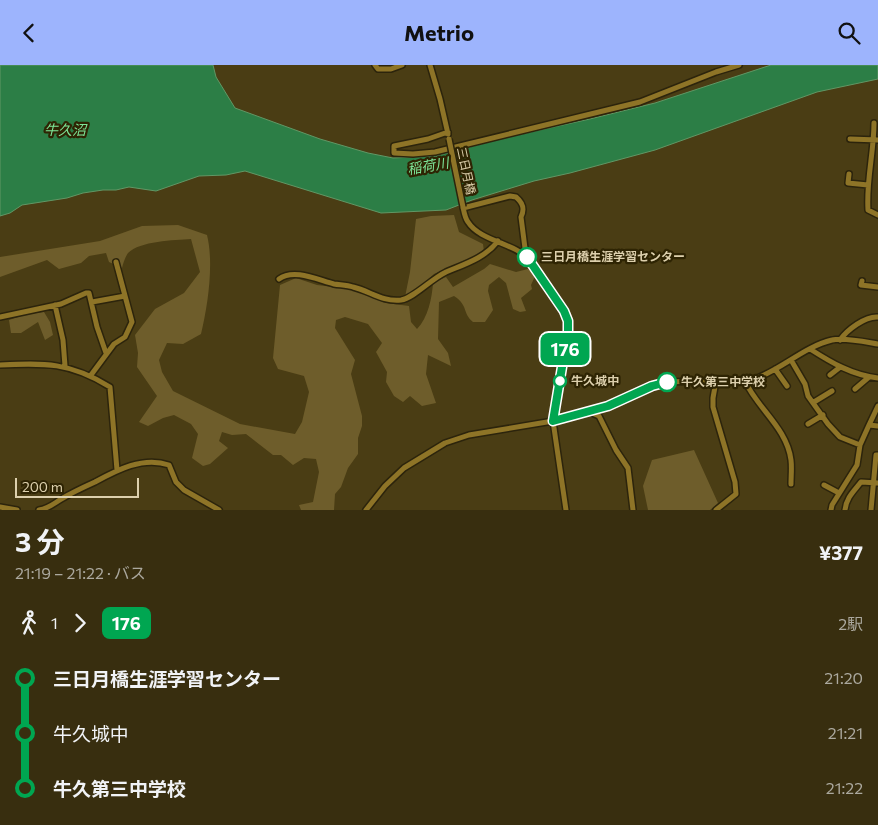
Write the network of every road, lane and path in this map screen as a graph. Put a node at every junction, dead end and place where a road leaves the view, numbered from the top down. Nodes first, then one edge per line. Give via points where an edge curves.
1 (375, 65) edge
2 (402, 65) edge
3 (430, 65) edge
4 (739, 65) edge
5 (874, 123) dead end
6 (448, 132) junction
7 (850, 139) dead end
8 (876, 140) edge
9 (849, 174) dead end
10 (868, 185) junction
11 (463, 208) junction
12 (878, 215) edge
13 (498, 241) junction
14 (526, 256) junction
15 (116, 262) dead end
16 (279, 279) dead end
17 (862, 281) dead end
18 (878, 287) edge
19 (125, 295) junction
20 (92, 302) junction
21 (55, 305) junction
22 (0, 317) edge
23 (878, 317) edge
24 (840, 340) junction
25 (878, 343) edge
26 (810, 349) junction
27 (106, 353) junction
28 (791, 360) junction
29 (0, 365) edge
30 (65, 366) junction
31 (840, 368) junction
32 (775, 369) junction
33 (91, 375) junction
34 (830, 375) dead end
35 (869, 377) junction
36 (878, 378) edge
37 (716, 381) junction
38 (745, 381) junction
39 (787, 386) dead end
40 (856, 389) dead end
41 (832, 391) dead end
42 (814, 402) junction
43 (878, 406) edge
44 (589, 412) junction
45 (822, 415) junction
46 (553, 421) junction
47 (808, 424) dead end
48 (869, 425) junction
49 (878, 426) edge
50 (860, 445) junction
51 (878, 455) edge
52 (117, 470) junction
53 (876, 482) edge
54 (791, 484) dead end
55 (824, 485) dead end
56 (840, 493) junction
57 (0, 507) edge
58 (54, 508) edge
59 (17, 510) edge
60 (39, 510) edge
61 (219, 510) edge
62 (366, 510) edge
63 (566, 510) edge
64 (633, 510) edge
65 (716, 510) edge
66 (831, 510) edge
67 (845, 510) edge
68 (870, 510) edge

1 - 2 street via 378,69 391,69
3 - 6 street, 三日月橋
4 - 6 street via 640,102 602,112 435,151 394,153 394,146
5 - 8 street
6 - 11 street, 三日月橋, bridge
7 - 8 street
8 - 10 street
9 - 10 street via 848,183
10 - 12 street via 868,210
11 - 13 street, 三日月橋 via 474,228
11 - 14 street via 516,197 522,205
13 - 14 street, 三日月橋
13 - 16 street via 483,255 444,273 410,297 402,299 388,300 354,287 299,275
14 - 46 street via 562,307 568,321
15 - 19 street
17 - 18 street via 861,285
19 - 20 street
19 - 27 street via 132,322 125,337
20 - 21 street via 86,293
20 - 27 street
21 - 22 street
21 - 30 street
23 - 24 street via 872,317 845,333
24 - 25 street
24 - 26 street via 831,340
26 - 28 street
26 - 31 street
27 - 33 street
28 - 32 street
28 - 42 street
29 - 30 street
30 - 33 street
31 - 34 street
31 - 35 street
32 - 38 street
32 - 39 street
33 - 52 street via 110,387
35 - 36 street
35 - 40 street
37 - 38 street
37 - 44 street via 662,383
37 - 65 street via 713,407 736,494
38 - 54 street via 750,393 783,436 791,459
41 - 42 street
42 - 45 street
43 - 48 street
44 - 46 street
44 - 64 street via 599,416 628,468
45 - 47 street
45 - 50 street via 840,437
46 - 62 street via 469,435 445,443 404,468
46 - 63 street
48 - 49 street
48 - 50 street
50 - 56 street via 857,465
51 - 53 street
52 - 58 street via 62,498
52 - 61 street via 150,462 169,465 176,482 184,490
53 - 67 street via 861,482 850,495
53 - 68 street
55 - 56 street
56 - 66 street
57 - 59 street
58 - 60 street

